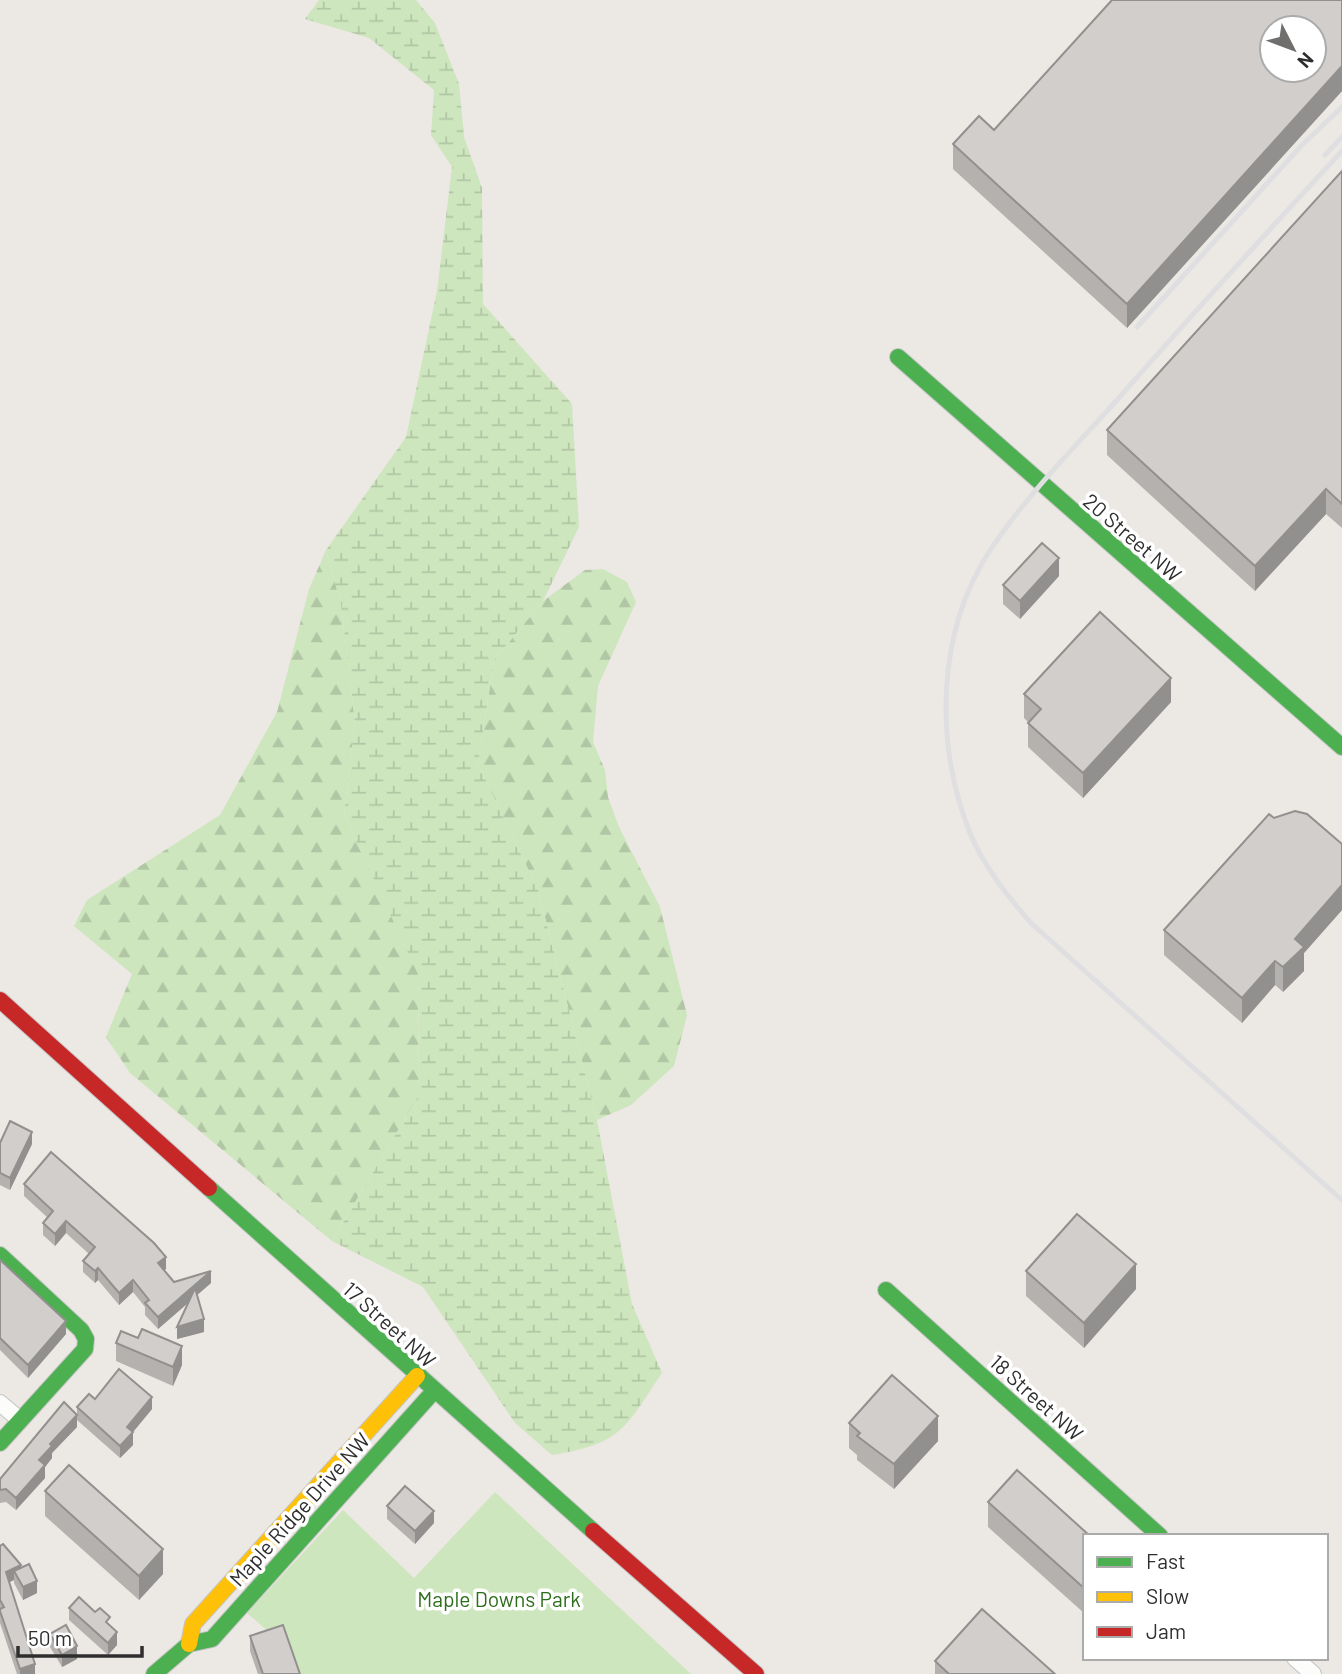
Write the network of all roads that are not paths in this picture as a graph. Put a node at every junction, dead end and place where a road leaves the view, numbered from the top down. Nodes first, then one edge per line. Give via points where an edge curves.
1 (898, 357) dead end
2 (1342, 747) edge
3 (0, 1000) edge
4 (0, 1255) edge
5 (886, 1290) dead end
6 (417, 1376) junction
7 (434, 1391) junction
8 (0, 1403) edge
9 (20, 1420) junction
10 (0, 1443) edge
11 (1158, 1534) edge
12 (189, 1644) junction
13 (1297, 1660) edge
14 (173, 1668) edge
15 (154, 1674) edge
16 (756, 1674) edge
17 (1313, 1674) edge

1 - 2 street, 20 Street NW
3 - 6 street, 17 Street NW
4 - 9 street via 86,1339 85,1349
5 - 11 street, 18 Street NW
6 - 7 street, 17 Street NW
6 - 12 street, Maple Ridge Drive NW via 193,1624
7 - 12 street, Maple Ridge Drive NW via 212,1639
7 - 16 street, 17 Street NW
8 - 9 street
9 - 10 street
12 - 14 street, Maple Ridge Drive NW
13 - 17 street
14 - 15 street, Maple Ridge Drive NW

